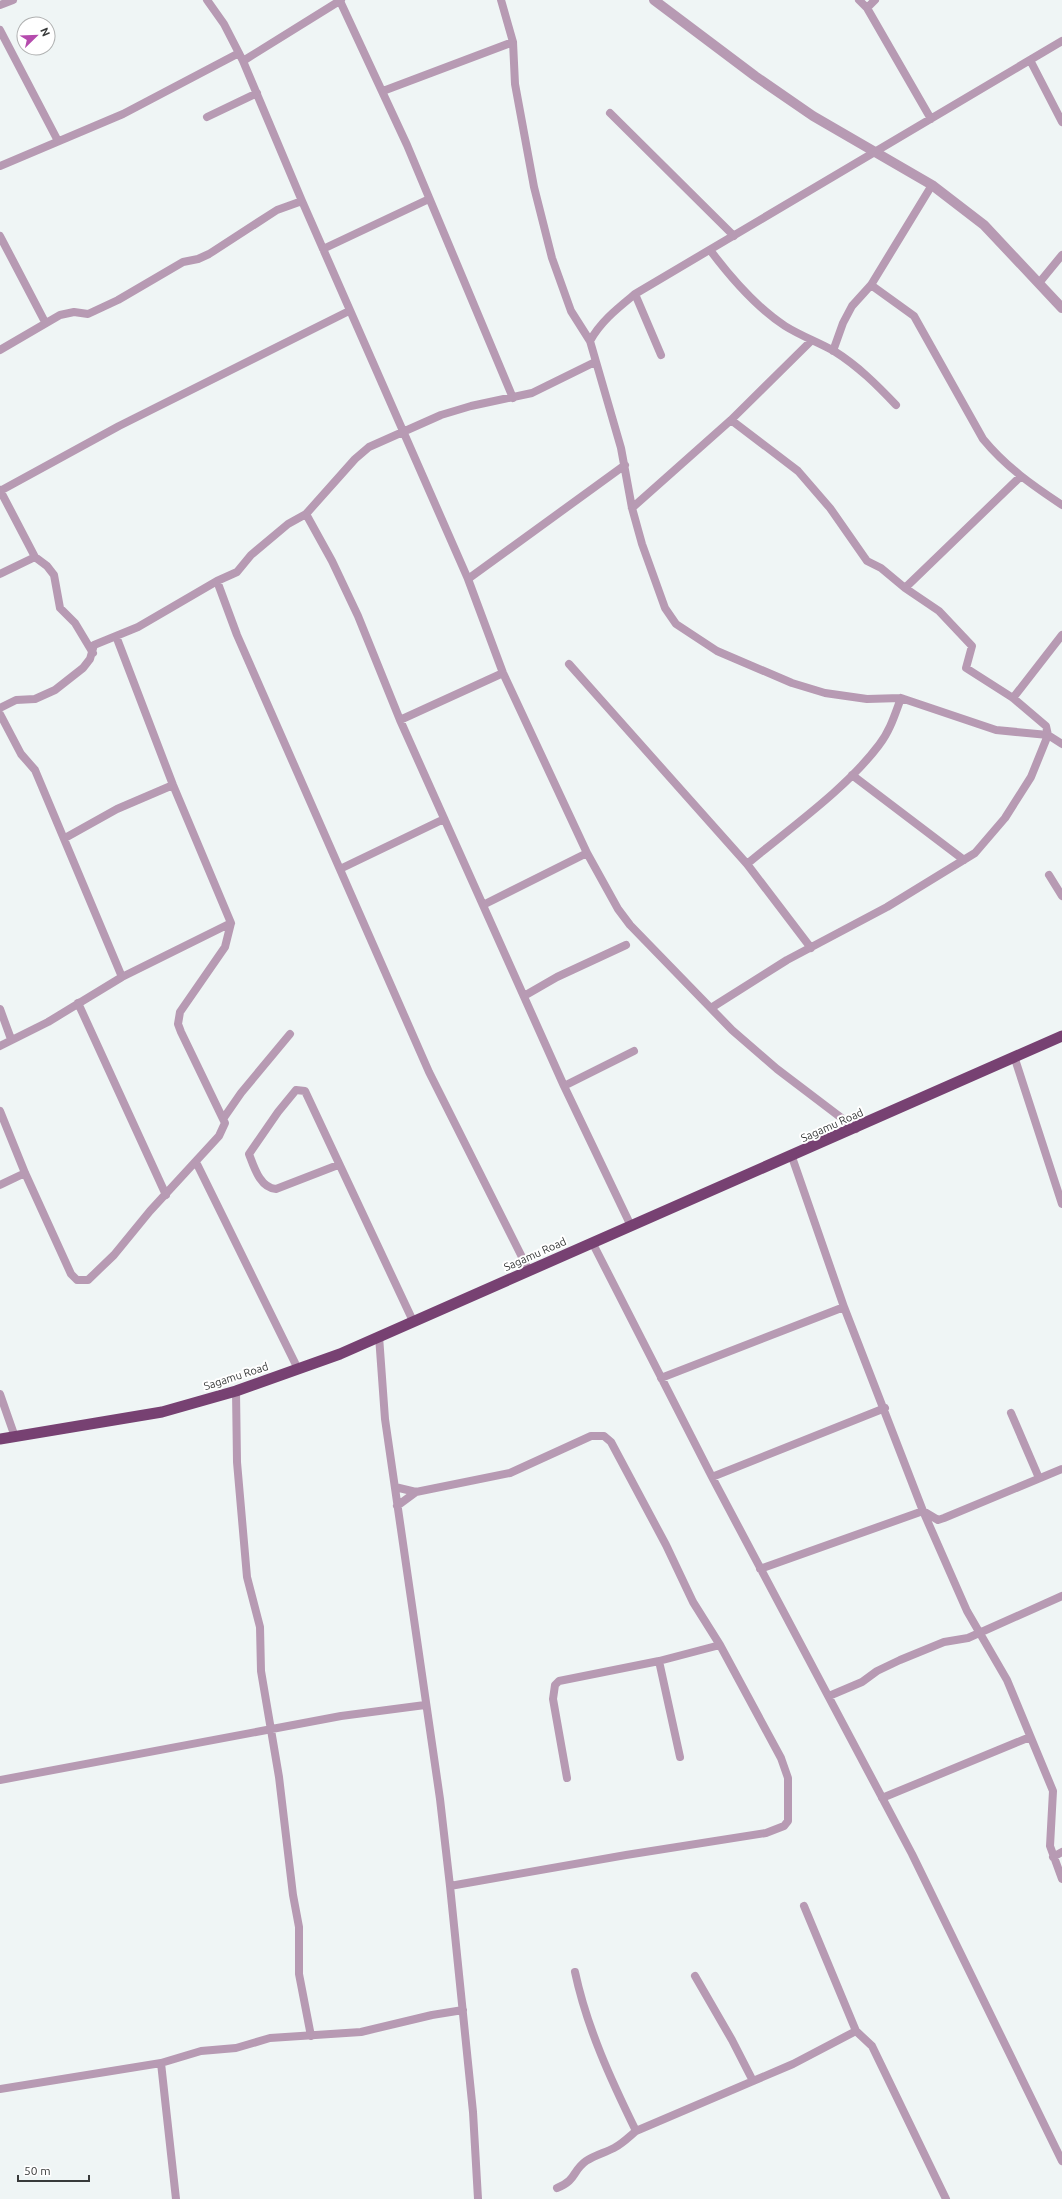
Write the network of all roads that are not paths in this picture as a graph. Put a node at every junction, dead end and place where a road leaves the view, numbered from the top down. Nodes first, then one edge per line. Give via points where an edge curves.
1 (13, 0) edge
2 (207, 0) edge
3 (340, 0) edge
4 (501, 0) edge
5 (654, 0) edge
6 (859, 0) edge
7 (875, 0) edge
8 (0, 6) edge
9 (866, 8) junction
10 (0, 30) edge
11 (1062, 41) edge
12 (513, 42) junction
13 (241, 57) junction
14 (1030, 60) junction
15 (383, 91) junction
16 (256, 93) junction
17 (610, 113) dead end
18 (207, 117) dead end
19 (931, 119) junction
20 (1062, 122) edge
21 (58, 141) junction
22 (874, 153) junction
23 (0, 166) edge
24 (932, 185) junction
25 (429, 199) junction
26 (302, 201) junction
27 (0, 236) edge
28 (734, 236) junction
29 (323, 249) junction
30 (710, 250) junction
31 (1062, 255) edge
32 (1039, 284) junction
33 (871, 285) junction
34 (635, 294) junction
35 (1062, 308) edge
36 (350, 310) junction
37 (45, 322) junction
38 (811, 341) junction
39 (590, 342) junction
40 (0, 350) edge
41 (833, 351) junction
42 (661, 354) dead end
43 (595, 362) junction
44 (513, 398) junction
45 (896, 405) dead end
46 (731, 420) junction
47 (404, 431) junction
48 (625, 465) junction
49 (1020, 477) junction
50 (0, 490) edge
51 (1062, 505) edge
52 (632, 508) junction
53 (306, 514) junction
54 (36, 557) junction
55 (0, 574) edge
56 (468, 579) junction
57 (217, 581) junction
58 (904, 588) junction
59 (1062, 635) edge
60 (116, 636) junction
61 (93, 652) junction
62 (568, 664) dead end
63 (503, 673) junction
64 (901, 698) junction
65 (1013, 698) junction
66 (0, 708) edge
67 (0, 714) edge
68 (400, 720) junction
69 (1048, 735) junction
70 (1062, 744) edge
71 (852, 776) junction
72 (173, 785) junction
73 (444, 819) junction
74 (65, 838) junction
75 (587, 853) junction
76 (964, 860) junction
77 (747, 864) junction
78 (340, 869) junction
79 (1049, 875) dead end
80 (1062, 896) edge
81 (483, 905) junction
82 (231, 923) junction
83 (626, 945) dead end
84 (812, 948) junction
85 (122, 977) junction
86 (524, 996) junction
87 (78, 1003) junction
88 (711, 1008) junction
89 (0, 1009) edge
90 (290, 1034) dead end
91 (1062, 1036) edge
92 (11, 1039) junction
93 (0, 1046) edge
94 (634, 1052) dead end
95 (1014, 1056) junction
96 (564, 1086) junction
97 (0, 1111) edge
98 (223, 1119) junction
99 (856, 1128) junction
100 (792, 1157) junction
101 (196, 1162) junction
102 (338, 1165) junction
103 (26, 1173) junction
104 (0, 1185) edge
105 (166, 1195) junction
106 (1062, 1204) edge
107 (632, 1226) junction
108 (592, 1242) junction
109 (528, 1271) junction
110 (844, 1307) junction
111 (413, 1321) junction
112 (379, 1336) junction
113 (298, 1369) junction
114 (661, 1378) junction
115 (236, 1391) junction
116 (0, 1394) edge
117 (885, 1408) junction
118 (1011, 1413) dead end
119 (15, 1437) junction
120 (0, 1439) edge
121 (1062, 1469) edge
122 (712, 1477) junction
123 (1039, 1478) junction
124 (395, 1487) junction
125 (416, 1492) junction
126 (398, 1506) junction
127 (923, 1511) junction
128 (760, 1569) junction
129 (1062, 1596) edge
130 (981, 1632) junction
131 (720, 1645) junction
132 (659, 1661) junction
133 (829, 1696) junction
134 (425, 1705) junction
135 (270, 1730) junction
136 (1030, 1737) junction
137 (680, 1757) dead end
138 (567, 1778) dead end
139 (0, 1780) edge
140 (882, 1798) junction
141 (1062, 1852) edge
142 (1053, 1857) junction
143 (1062, 1880) edge
144 (450, 1886) junction
145 (804, 1906) dead end
146 (575, 1972) dead end
147 (695, 1976) dead end
148 (462, 2010) junction
149 (856, 2031) junction
150 (310, 2036) junction
151 (161, 2063) junction
152 (753, 2081) junction
153 (0, 2089) edge
154 (636, 2131) junction
155 (1062, 2162) edge
156 (557, 2188) dead end
157 (176, 2199) edge
158 (478, 2199) edge
159 (946, 2199) edge

1 - 8 street
2 - 13 street via 224,24
3 - 13 street
3 - 15 street
4 - 12 street
5 - 22 street via 755,76 813,116
6 - 9 street
7 - 9 street
9 - 19 street
10 - 21 street
11 - 14 street
12 - 15 street
12 - 39 street via 515,84 538,206 564,293 571,311
13 - 16 street
13 - 21 street via 123,114
14 - 19 street
14 - 20 street
15 - 25 street
16 - 18 street
16 - 26 street
17 - 28 street
19 - 22 street
21 - 23 street
22 - 24 street
22 - 28 street
24 - 32 street via 984,225
24 - 33 street
25 - 29 street
25 - 44 street
26 - 29 street
26 - 37 street via 277,210 209,254 183,262 95,311 88,314 74,312 60,315
27 - 37 street
28 - 30 street
29 - 36 street
30 - 34 street
30 - 38 street via 759,306 784,326
31 - 32 street
32 - 35 street
33 - 41 street via 852,306
33 - 49 street via 914,316 983,439
34 - 39 street via 597,328
34 - 42 street
36 - 47 street
36 - 50 street via 119,426
37 - 40 street
38 - 41 street
38 - 46 street
39 - 43 street
41 - 45 street via 873,380
43 - 44 street via 532,394
43 - 48 street
44 - 47 street via 446,413
46 - 52 street
46 - 58 street via 798,471 830,508 867,562 881,568
47 - 53 street via 369,447
47 - 56 street
48 - 52 street
48 - 56 street
49 - 51 street
49 - 58 street
50 - 54 street
52 - 64 street via 665,608 676,624 698,641 717,652 792,683 825,693 867,699
53 - 57 street via 288,524 251,555 237,572
53 - 68 street via 358,616
54 - 55 street
54 - 61 street via 48,566 54,575 60,608 75,624
56 - 63 street
57 - 60 street
57 - 78 street via 237,635
58 - 65 street via 939,611 969,642 971,652 966,668
59 - 65 street
60 - 61 street via 94,646
60 - 72 street
61 - 66 street via 83,668 55,690 35,699 16,700
62 - 77 street
63 - 68 street
63 - 75 street
64 - 69 street via 996,730
64 - 71 street via 890,728 880,744
65 - 69 street via 1046,726
67 - 74 street via 21,754 35,770
68 - 73 street
69 - 70 street
69 - 76 street via 1031,777 1005,818 975,854
71 - 76 street
71 - 77 street
72 - 74 street via 117,809
72 - 82 street
73 - 78 street
73 - 81 street
74 - 85 street
75 - 81 street
75 - 88 street via 618,909 630,925
76 - 84 street via 887,907
77 - 84 street
78 - 109 street via 429,1072
79 - 80 street
81 - 86 street
82 - 85 street
82 - 98 street via 225,947 178,1018 181,1032
83 - 86 street via 557,977
84 - 88 street via 787,960
85 - 87 street
86 - 96 street
87 - 92 street via 48,1022
87 - 105 street
88 - 99 street via 777,1069
89 - 92 street
90 - 98 street
91 - 95 highway, Sagamu Road
92 - 93 street
94 - 96 street
95 - 99 highway, Sagamu Road
95 - 106 street
96 - 107 street
97 - 103 street
98 - 101 street via 223,1130
99 - 100 highway, Sagamu Road
100 - 107 highway, Sagamu Road
100 - 110 street
101 - 105 street
101 - 113 street
102 - 102 street via 305,1091 301,1089 296,1090 278,1112 249,1154 263,1184 269,1189 276,1189
102 - 111 street
103 - 104 street
103 - 105 street via 72,1274 77,1280 82,1281 92,1277 114,1255
107 - 108 highway, Sagamu Road
108 - 109 highway, Sagamu Road
108 - 114 street
109 - 111 highway, Sagamu Road
110 - 114 street
110 - 117 street
111 - 112 highway, Sagamu Road
112 - 113 highway, Sagamu Road
112 - 124 street via 385,1419
113 - 115 highway, Sagamu Road
114 - 122 street
115 - 119 highway, Sagamu Road via 162,1412
115 - 135 street via 237,1462 246,1577 260,1628 261,1671
116 - 119 street
117 - 122 street
117 - 127 street
118 - 123 street
119 - 120 highway, Sagamu Road
121 - 123 street
122 - 128 street
123 - 127 street via 938,1520
124 - 125 street
124 - 126 street
125 - 126 street
125 - 131 street via 510,1473 591,1436 604,1436 611,1442 694,1602
126 - 134 street
127 - 128 street
127 - 130 street via 953,1583
128 - 133 street
129 - 130 street
130 - 133 street via 968,1638 931,1647
130 - 136 street via 1007,1680
131 - 132 street
131 - 144 street via 763,1722 787,1772 788,1821 784,1826 766,1834 626,1855
132 - 137 street
132 - 138 street via 566,1678 555,1685 554,1699
133 - 140 street
134 - 135 street via 341,1716
134 - 144 street
135 - 139 street
135 - 150 street via 279,1777 299,1928 299,1974
136 - 140 street
136 - 142 street via 1053,1791 1050,1846
140 - 155 street via 912,1854
141 - 142 street
142 - 143 street
144 - 148 street
145 - 149 street
146 - 154 street via 605,2067
147 - 152 street
148 - 150 street via 432,2014 361,2032
148 - 158 street via 473,2112
149 - 152 street via 793,2064
149 - 159 street via 872,2046
150 - 151 street via 270,2038 236,2048 201,2051
151 - 153 street
151 - 157 street
152 - 154 street
154 - 156 street via 613,2148 587,2160 570,2181

